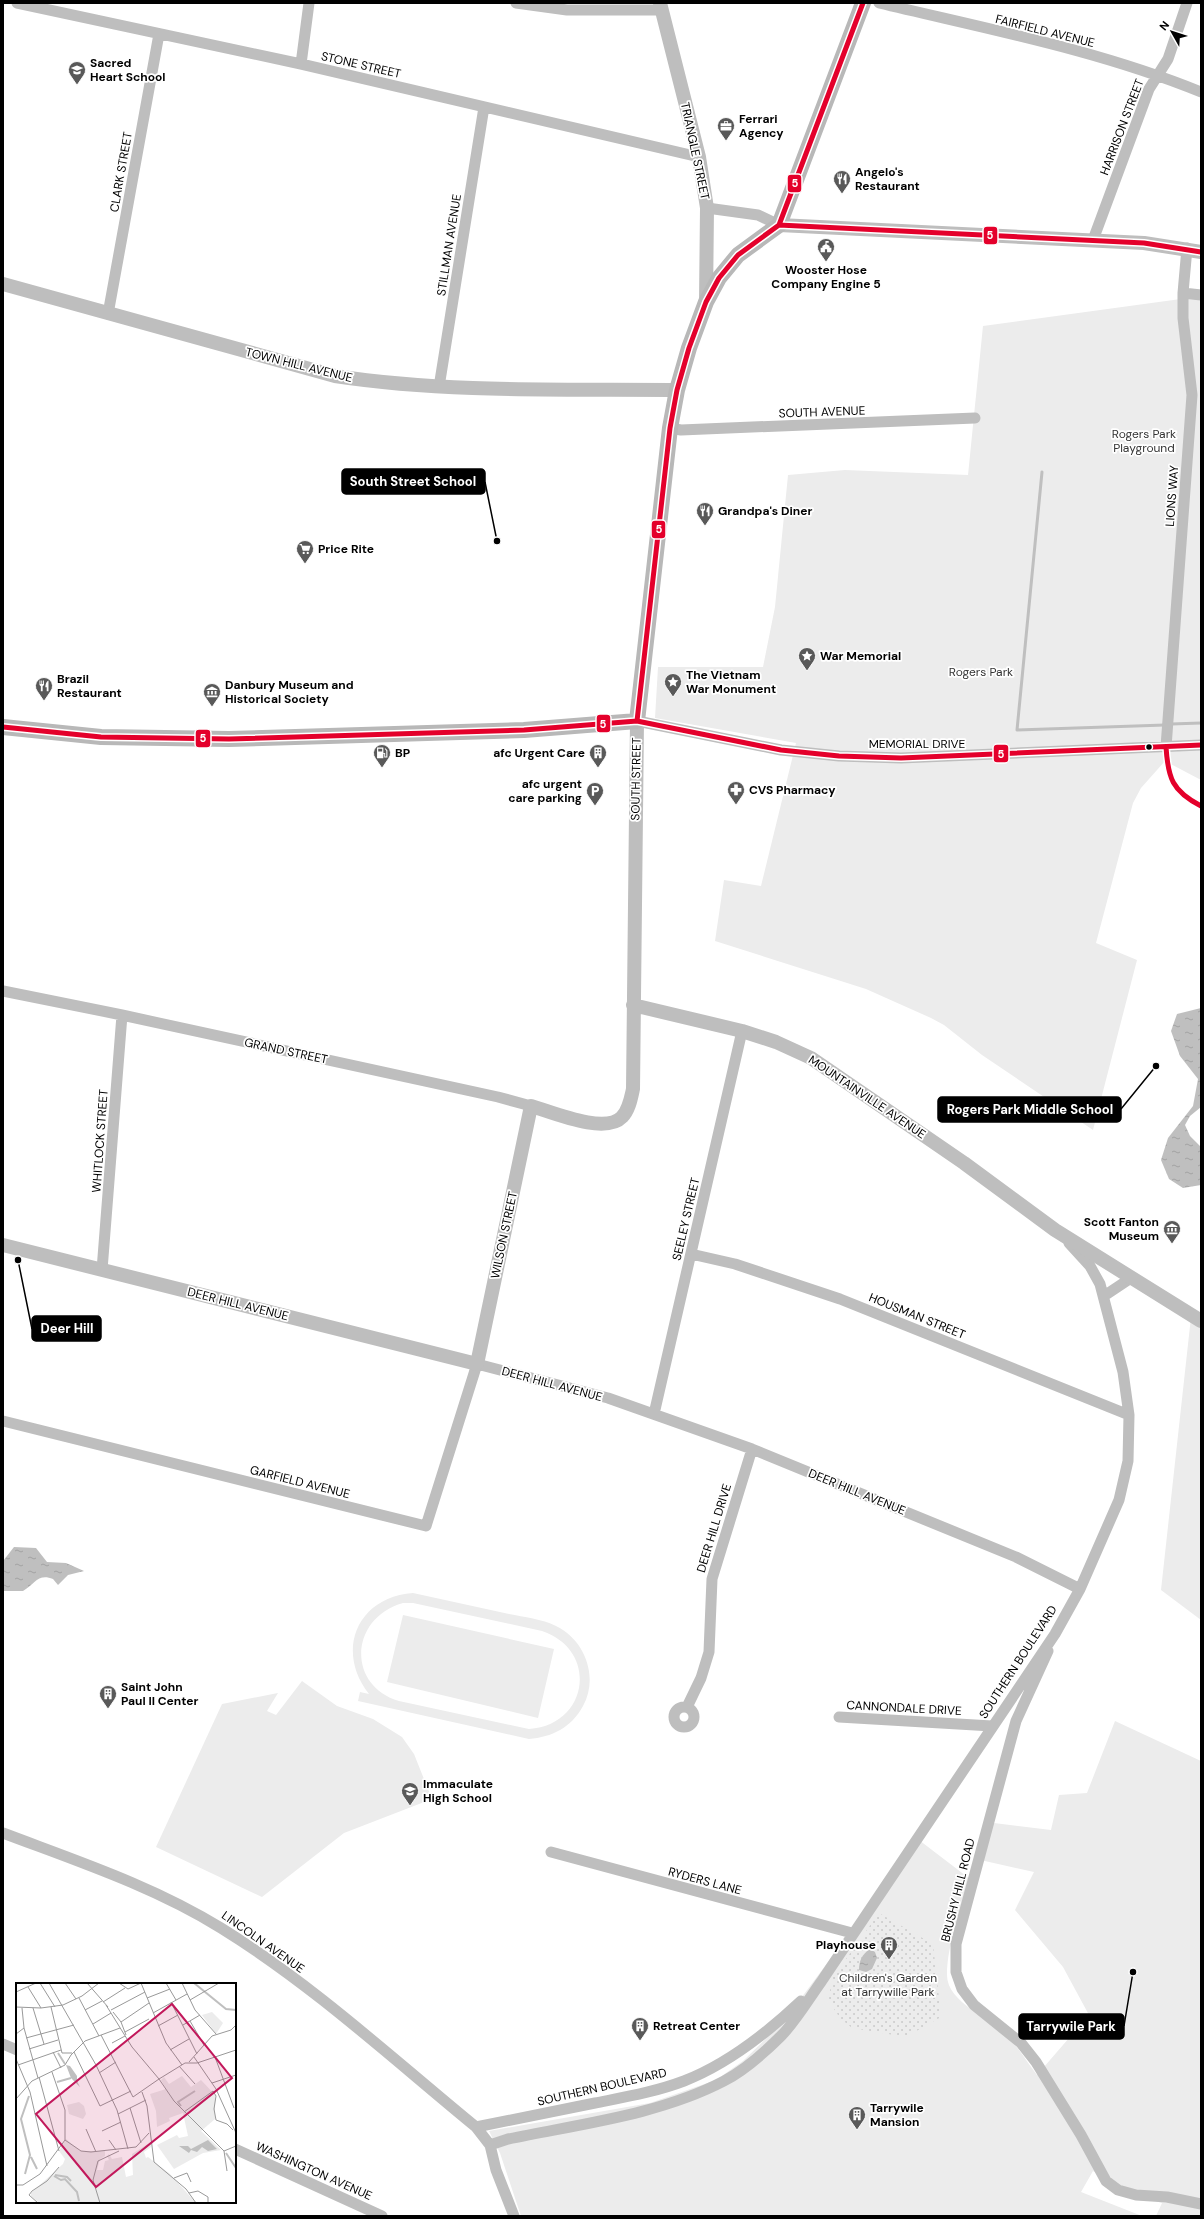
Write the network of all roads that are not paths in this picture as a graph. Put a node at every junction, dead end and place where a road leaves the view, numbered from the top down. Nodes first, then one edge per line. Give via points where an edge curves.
1 (17, 3) edge
2 (309, 3) edge
3 (516, 3) edge
4 (863, 3) edge
5 (879, 3) edge
6 (1187, 3) edge
7 (661, 6) edge
8 (159, 34) junction
9 (301, 64) junction
10 (1158, 75) junction
11 (1201, 92) edge
12 (484, 107) junction
13 (699, 157) junction
14 (707, 208) junction
15 (779, 225) junction
16 (1093, 240) junction
17 (1187, 248) junction
18 (1201, 252) edge
19 (3, 284) edge
20 (1183, 294) junction
21 (1201, 294) edge
22 (706, 302) junction
23 (108, 314) junction
24 (439, 387) junction
25 (677, 390) junction
26 (976, 418) dead end
27 (670, 428) junction
28 (637, 721) junction
29 (7, 726) edge
30 (1201, 745) edge
31 (1166, 747) junction
32 (3, 991) edge
33 (634, 1005) junction
34 (122, 1015) junction
35 (742, 1031) junction
36 (530, 1106) junction
37 (567, 1117) joint
38 (1055, 1230) junction
39 (3, 1245) edge
40 (691, 1254) junction
41 (102, 1270) junction
42 (1131, 1278) junction
43 (1104, 1296) junction
44 (1201, 1321) edge
45 (477, 1364) junction
46 (654, 1414) junction
47 (1129, 1415) junction
48 (3, 1421) edge
49 (752, 1449) junction
50 (1080, 1589) junction
51 (1055, 1634) junction
52 (687, 1707) dead end
53 (839, 1717) dead end
54 (992, 1726) junction
55 (3, 1833) edge
56 (551, 1852) dead end
57 (852, 1933) junction
58 (821, 1982) junction
59 (3, 2044) edge
60 (16, 2050) edge
61 (476, 2127) junction
62 (490, 2145) junction
63 (236, 2149) edge
64 (1201, 2204) edge
65 (382, 2216) edge
66 (514, 2216) edge

1 - 8 street, STONE STREET
2 - 9 street
3 - 7 street via 568,10
4 - 15 main road
5 - 10 street, FAIRFIELD AVENUE via 1066,49
6 - 10 street, HARRISON STREET via 1168,59
7 - 13 street, TRIANGLE STREET
8 - 9 street, STONE STREET
8 - 23 street, CLARK STREET
9 - 12 street, STONE STREET
10 - 11 street, FAIRFIELD AVENUE
10 - 16 street, HARRISON STREET via 1149,89
12 - 13 street, STONE STREET
12 - 24 street, STILLMAN AVENUE
13 - 14 street, TRIANGLE STREET
14 - 15 street via 758,215
14 - 22 street, TRIANGLE STREET
15 - 16 street
15 - 22 main road, SOUTH STREET via 738,255 719,278
16 - 17 street
17 - 18 street
17 - 20 street, LIONS WAY
19 - 23 street, TOWN HILL AVENUE
20 - 21 street
20 - 31 street, LIONS WAY via 1183,318 1192,396
22 - 25 main road, SOUTH STREET via 688,348
23 - 24 street, TOWN HILL AVENUE via 335,376
24 - 25 street, TOWN HILL AVENUE
25 - 27 main road, SOUTH STREET
26 - 27 street, SOUTH AVENUE via 810,426 681,430
27 - 28 main road, SOUTH STREET
28 - 29 main road via 524,730 229,738 101,737
28 - 31 street, MEMORIAL DRIVE via 781,750 839,756 901,758
28 - 33 street, SOUTH STREET
30 - 31 street, MEMORIAL DRIVE
32 - 34 street, GRAND STREET
33 - 35 street, MOUNTAINVILLE AVENUE
33 - 37 street, SOUTH STREET via 633,1089 629,1106 622,1118 610,1124 591,1124
34 - 36 street, GRAND STREET
34 - 41 street, WHITLOCK STREET
35 - 38 street, MOUNTAINVILLE AVENUE via 776,1042 836,1073
35 - 40 street, SEELEY STREET
36 - 37 street, GRAND STREET
36 - 45 street, WILSON STREET
38 - 42 street, MOUNTAINVILLE AVENUE
38 - 43 street, SOUTHERN BOULEVARD via 1090,1266
39 - 41 street, DEER HILL AVENUE
40 - 46 street, SEELEY STREET
40 - 47 street, HOUSMAN STREET via 735,1264 840,1299
41 - 45 street, DEER HILL AVENUE
42 - 43 street
42 - 44 street, MOUNTAINVILLE AVENUE
43 - 47 street, SOUTHERN BOULEVARD via 1123,1372
45 - 46 street, DEER HILL AVENUE via 606,1398
45 - 48 street, GARFIELD AVENUE via 426,1526
46 - 49 street, DEER HILL AVENUE
47 - 50 street, SOUTHERN BOULEVARD via 1127,1470 1120,1500
49 - 50 street, DEER HILL AVENUE via 1016,1557
49 - 52 street, DEER HILL DRIVE via 712,1579 710,1652
50 - 51 street, SOUTHERN BOULEVARD
51 - 54 street, SOUTHERN BOULEVARD
51 - 64 street, BRUSHY HILL ROAD via 1042,1669 1016,1721 956,1944 956,1972 962,1989 974,2005 1021,2043 1036,2062 1082,2135 1106,2181 1118,2190 1136,2195 1167,2197
53 - 54 street, CANNONDALE DRIVE
54 - 57 street, SOUTHERN BOULEVARD
55 - 61 street, LINCOLN AVENUE via 112,1874 221,1928 320,1999
56 - 57 street, RYDERS LANE
57 - 58 street, SOUTHERN BOULEVARD
58 - 61 street, SOUTHERN BOULEVARD via 777,2024 716,2066 684,2081 655,2090
58 - 62 street, SOUTHERN BOULEVARD via 783,2035 755,2060 725,2081 691,2097 659,2107
59 - 60 street
61 - 62 street
62 - 66 street via 496,2170
63 - 65 street, WASHINGTON AVENUE

